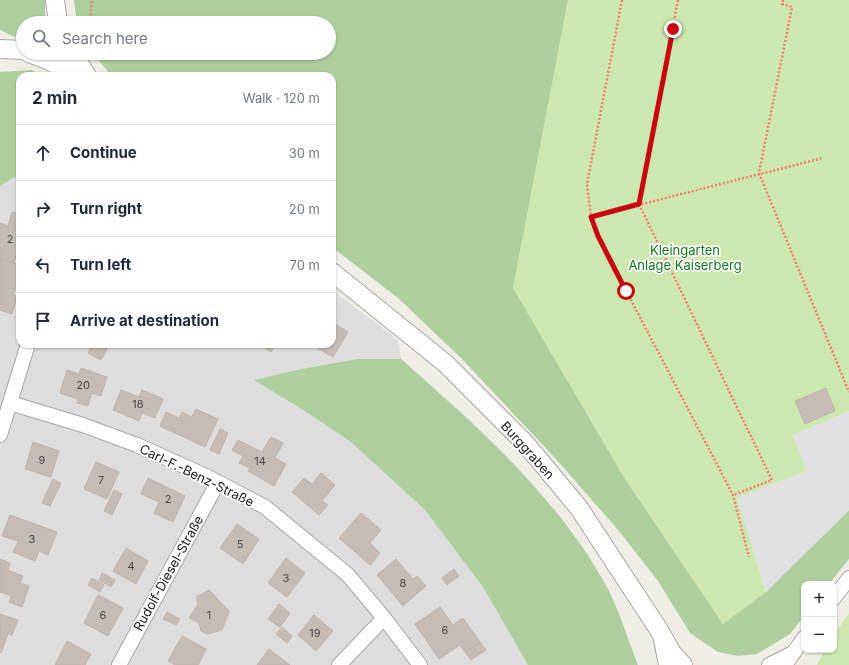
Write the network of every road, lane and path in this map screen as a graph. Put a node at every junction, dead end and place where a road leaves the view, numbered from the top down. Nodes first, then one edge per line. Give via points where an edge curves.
1 (55, 0) edge
2 (92, 0) edge
3 (622, 0) edge
4 (678, 0) edge
5 (783, 0) edge
6 (57, 16) edge
7 (91, 16) edge
8 (0, 49) edge
9 (16, 50) edge
10 (44, 60) edge
11 (77, 60) edge
12 (69, 72) edge
13 (84, 72) edge
14 (823, 158) dead end
15 (759, 173) junction
16 (639, 204) junction
17 (591, 217) junction
18 (336, 275) edge
19 (27, 348) edge
20 (849, 392) edge
21 (10, 403) junction
22 (0, 435) edge
23 (218, 482) junction
24 (733, 495) junction
25 (749, 557) dead end
26 (849, 578) edge
27 (837, 594) edge
28 (384, 618) junction
29 (659, 630) junction
30 (801, 644) edge
31 (794, 659) edge
32 (119, 665) edge
33 (339, 665) edge
34 (420, 665) edge
35 (666, 665) edge
36 (683, 665) edge
37 (769, 665) edge
38 (786, 665) edge

1 - 6 street
2 - 7 path
3 - 17 path via 586,184
4 - 16 path
5 - 15 path via 782,4 792,7
8 - 9 street
10 - 12 street
11 - 13 street
14 - 15 path
15 - 16 path
15 - 20 path
16 - 17 path
16 - 24 path via 772,480
17 - 24 path via 598,236
18 - 29 street, Burggraben via 445,363 525,443 579,508
19 - 21 street
21 - 22 street
21 - 23 street, Carl-F.-Benz-Straße via 83,425
23 - 28 street, Carl-F.-Benz-Straße via 265,508 299,534 348,575
23 - 32 street, Rudolf-Diesel-Straße
24 - 25 path
26 - 27 street
28 - 33 street
28 - 34 street, Carl-F.-Benz-Straße
29 - 35 street
29 - 36 street, Burggraben via 672,653
30 - 31 street
31 - 37 street
31 - 38 street

